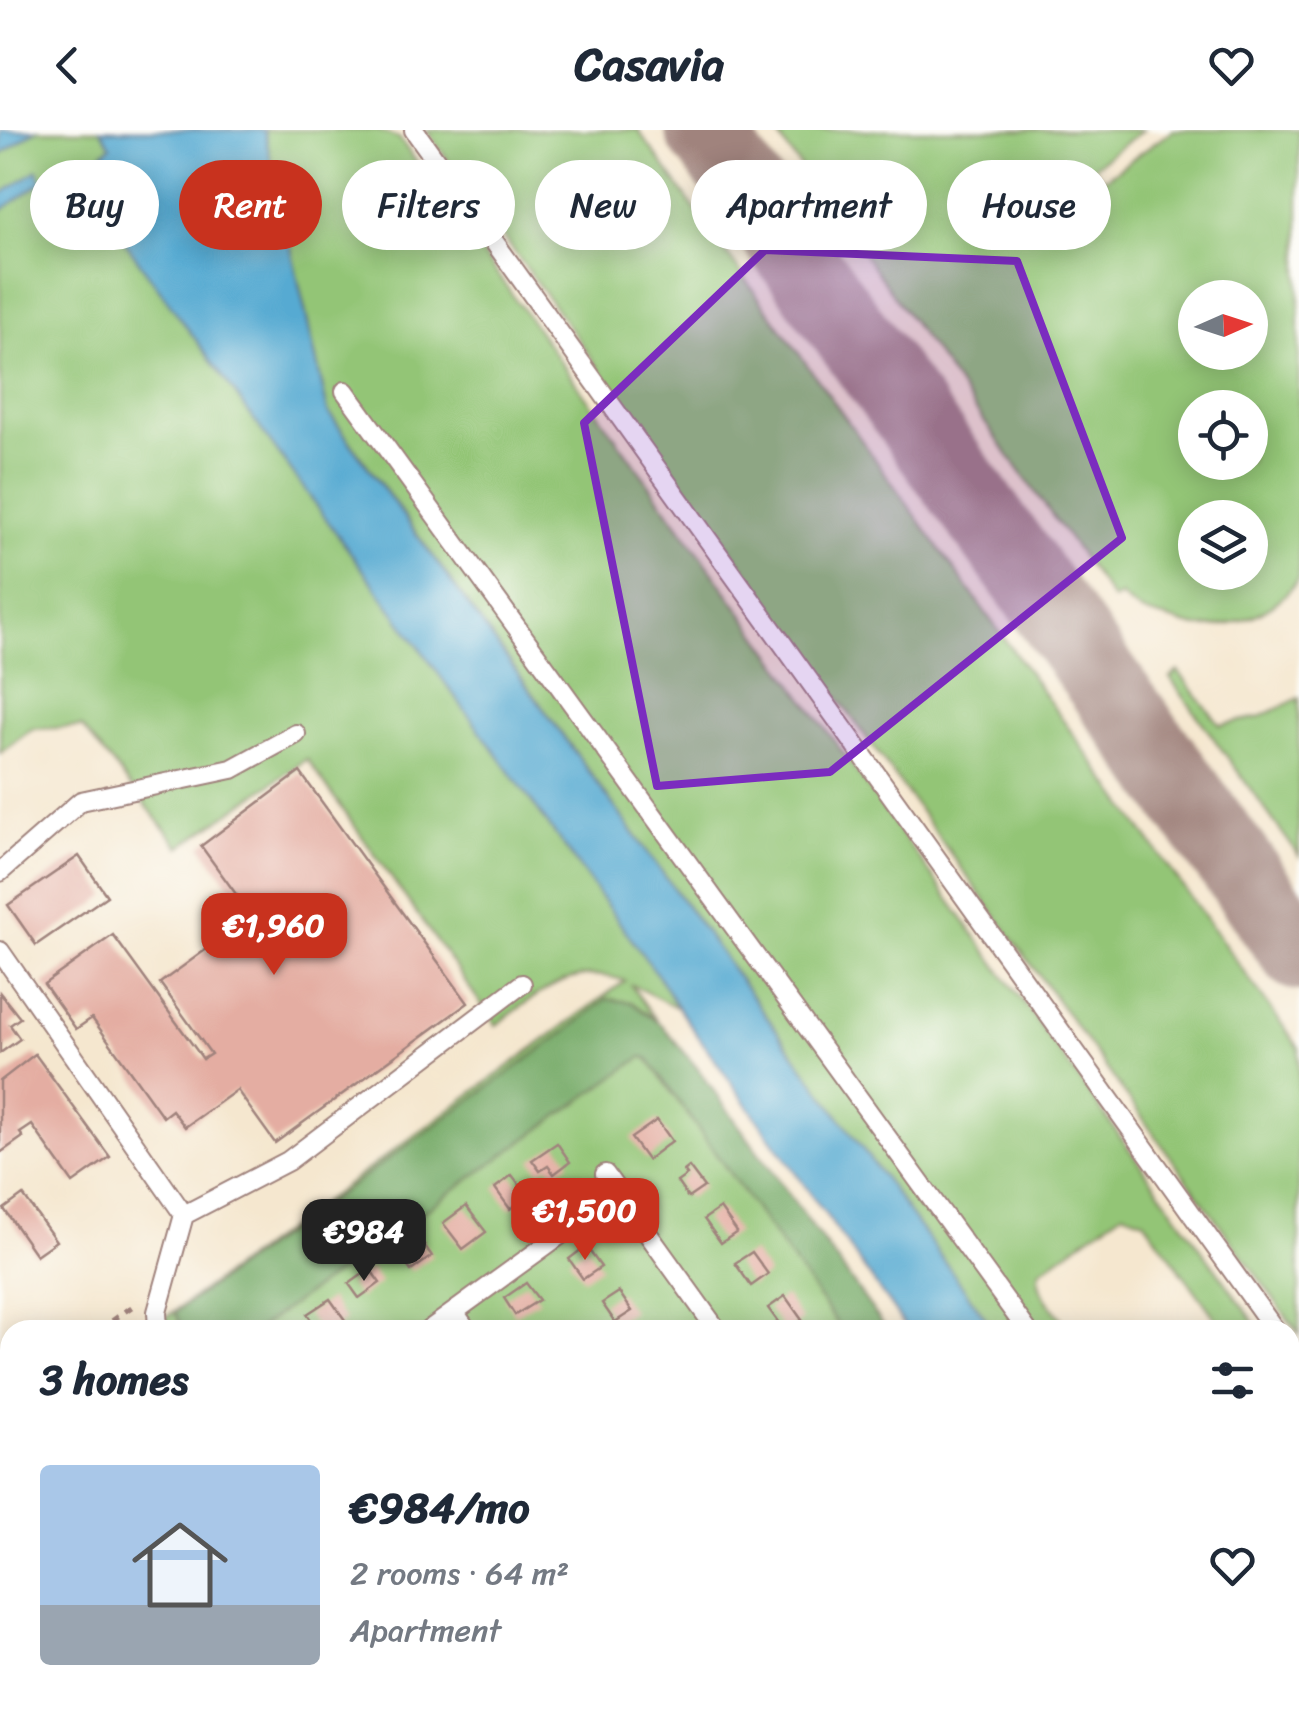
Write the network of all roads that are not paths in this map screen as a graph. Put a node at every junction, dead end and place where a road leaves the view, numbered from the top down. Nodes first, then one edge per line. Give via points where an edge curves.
1 (414, 130) edge
2 (345, 391) dead end
3 (296, 734) dead end
4 (0, 872) edge
5 (0, 951) edge
6 (522, 984) dead end
7 (605, 1174) dead end
8 (618, 1193) junction
9 (184, 1216) junction
10 (454, 1312) junction
11 (157, 1320) edge
12 (443, 1320) edge
13 (460, 1320) edge
14 (710, 1320) edge
15 (1019, 1320) edge
16 (1269, 1320) edge

1 - 16 lane
2 - 15 lane
3 - 4 lane via 232,770 81,801
5 - 9 lane
6 - 9 lane via 288,1161
7 - 8 lane
8 - 10 lane
8 - 14 lane
9 - 11 lane
10 - 12 lane
10 - 13 lane

